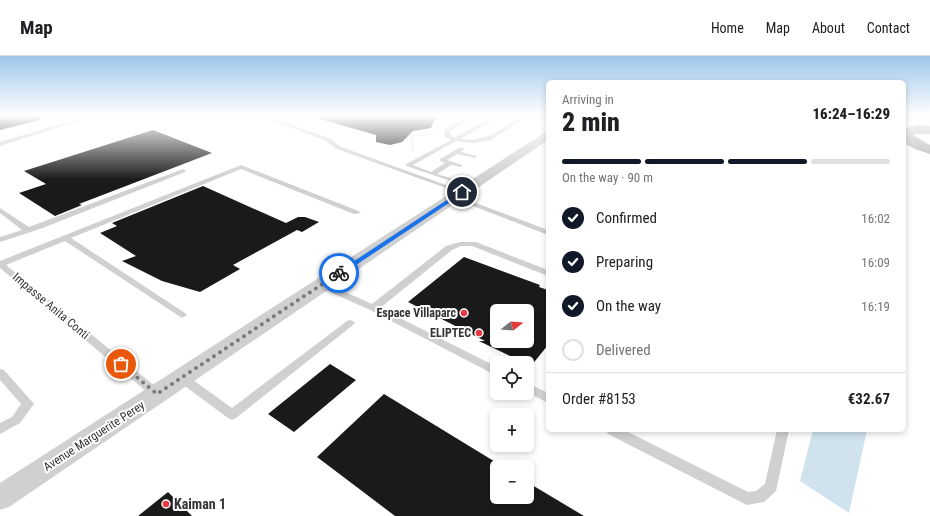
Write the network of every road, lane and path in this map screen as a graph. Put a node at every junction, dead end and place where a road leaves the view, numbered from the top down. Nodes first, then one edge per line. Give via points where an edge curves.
1 (2, 136) edge
2 (25, 136) edge
3 (320, 136) edge
4 (448, 136) edge
5 (462, 136) edge
6 (493, 136) edge
7 (546, 136) edge
8 (915, 136) edge
9 (455, 140) junction
10 (10, 141) junction
11 (0, 144) edge
12 (929, 150) edge
13 (474, 157) dead end
14 (450, 163) junction
15 (460, 166) dead end
16 (183, 171) dead end
17 (432, 174) junction
18 (462, 192) junction
19 (0, 210) edge
20 (357, 212) dead end
21 (28, 230) junction
22 (546, 232) edge
23 (66, 238) junction
24 (0, 240) edge
25 (0, 264) edge
26 (546, 272) edge
27 (322, 285) junction
28 (373, 308) junction
29 (182, 315) dead end
30 (350, 324) dead end
31 (490, 368) edge
32 (0, 373) edge
33 (182, 378) junction
34 (534, 391) edge
35 (157, 394) junction
36 (546, 397) edge
37 (0, 429) edge
38 (616, 432) edge
39 (783, 432) edge
40 (0, 498) edge

1 - 10 lane
2 - 10 lane
3 - 18 lane via 339,148
4 - 9 lane
5 - 9 lane
6 - 9 lane via 472,142
7 - 18 street, Avenue Marguerite Perey
8 - 12 main road
9 - 17 lane via 408,166
10 - 11 lane
13 - 14 lane via 458,150 442,160
14 - 15 lane
14 - 17 lane
16 - 21 lane
17 - 18 lane
18 - 22 lane
18 - 27 street, Avenue Marguerite Perey
19 - 21 lane
20 - 23 lane via 241,167
21 - 24 lane
23 - 25 lane
23 - 29 lane
25 - 35 lane, Impasse Anita Conti
26 - 28 lane via 473,244 460,244 449,248
27 - 28 lane
27 - 33 street, Avenue Marguerite Perey
28 - 31 lane
30 - 33 lane via 232,415
32 - 37 lane via 28,404 16,420
33 - 35 street, Avenue Marguerite Perey
34 - 36 lane
35 - 40 street, Avenue Marguerite Perey
38 - 39 lane via 747,499 759,497 771,487

